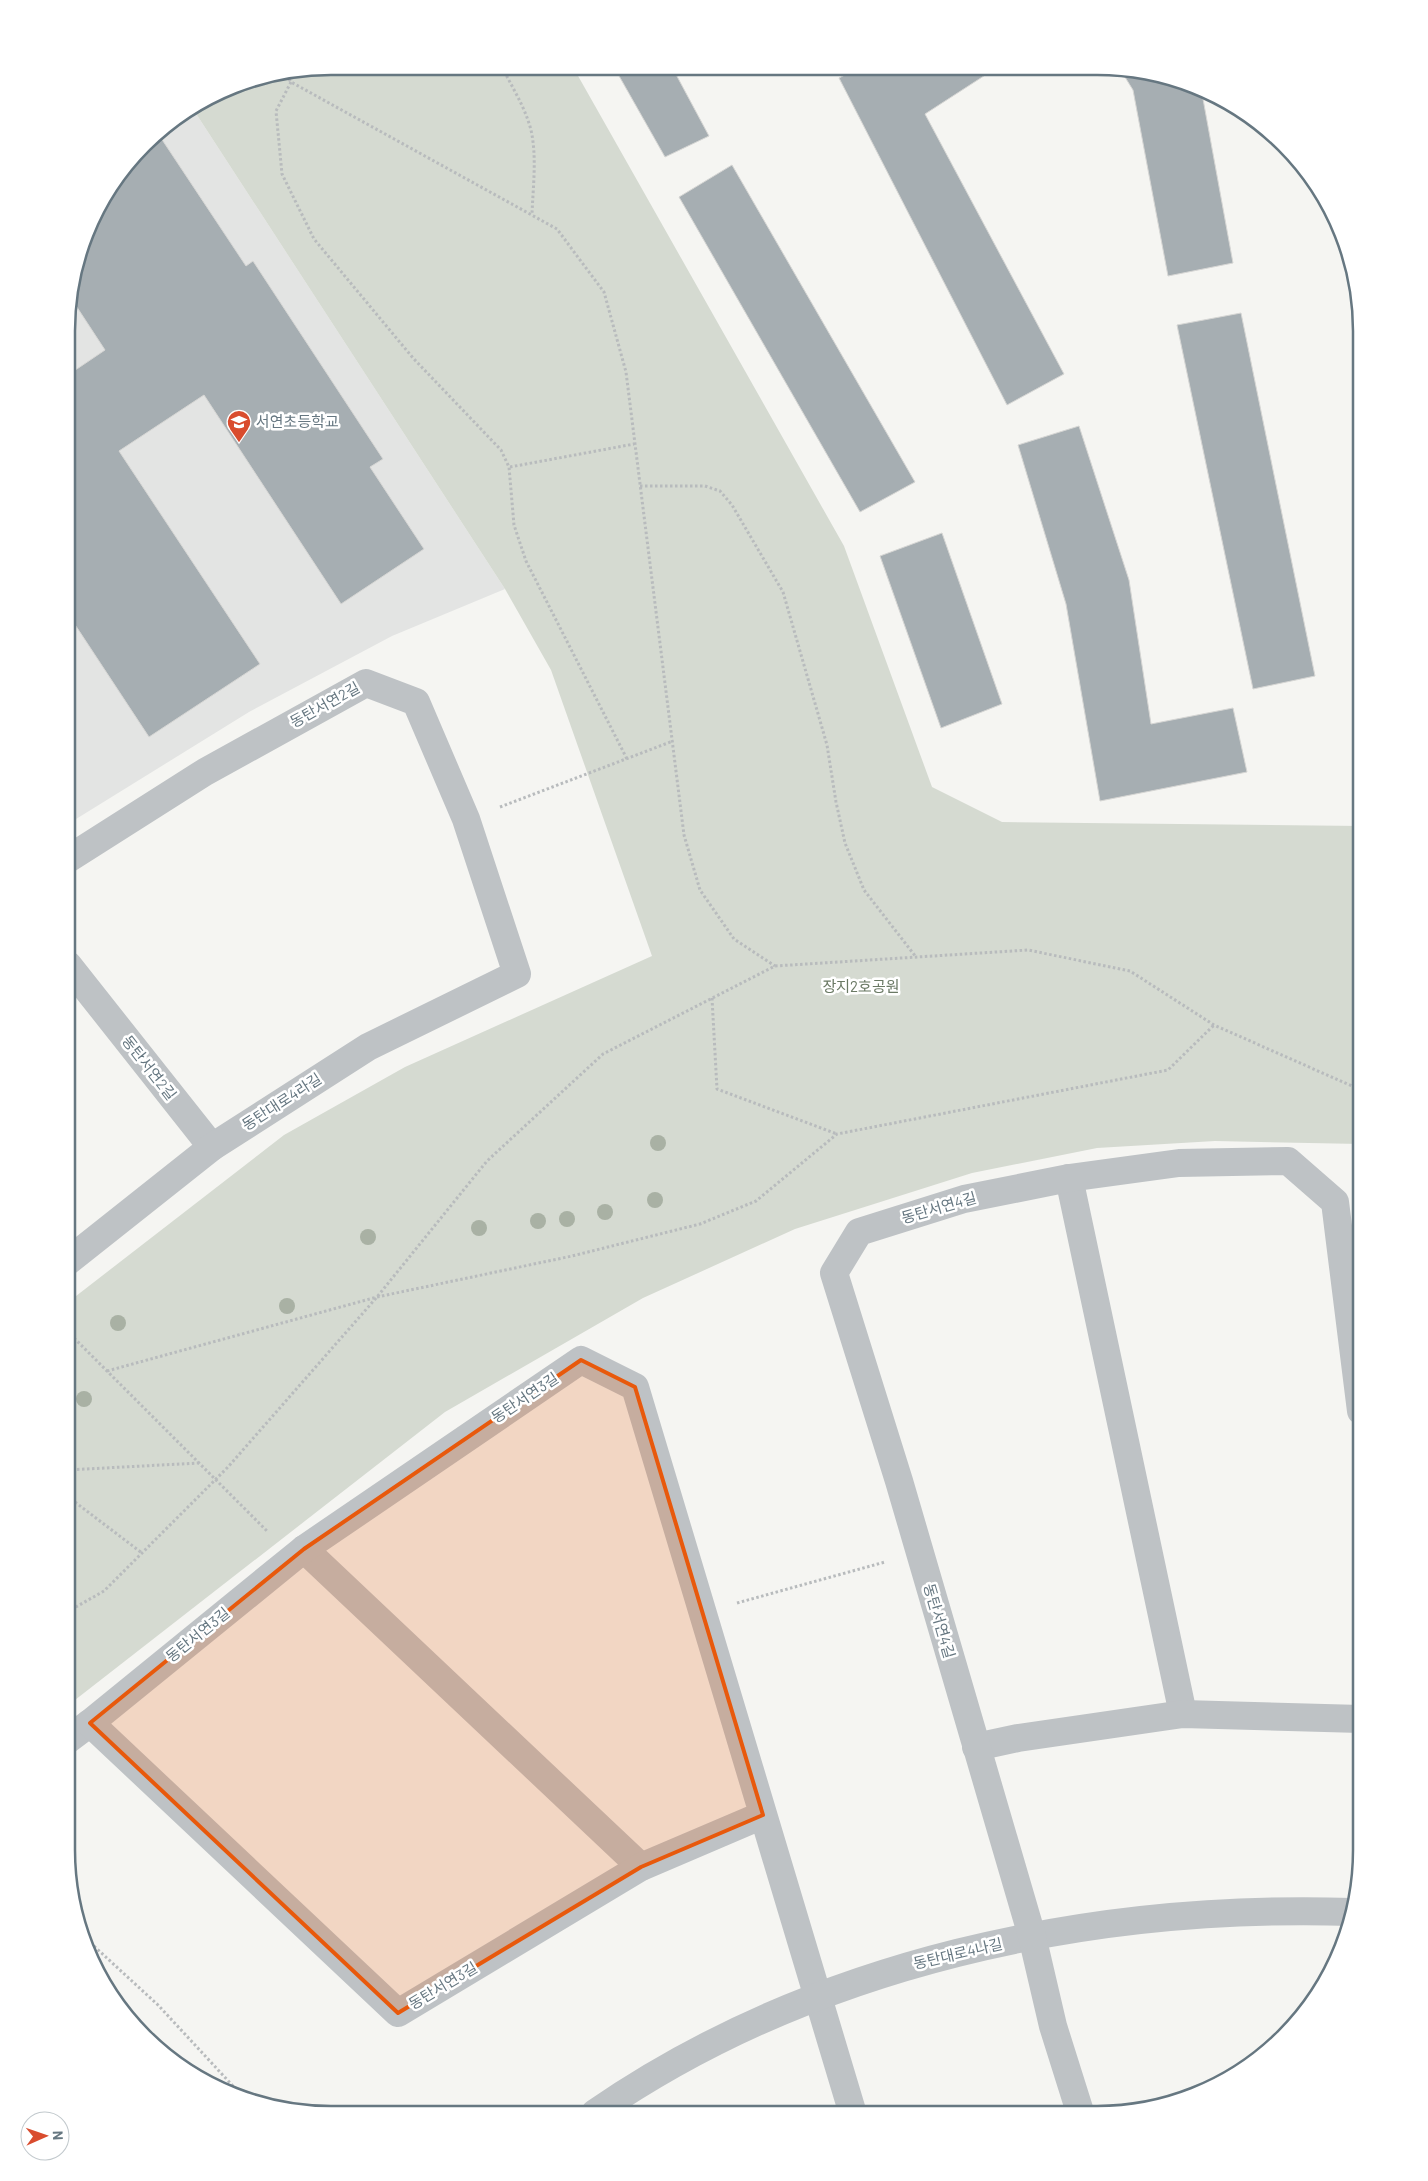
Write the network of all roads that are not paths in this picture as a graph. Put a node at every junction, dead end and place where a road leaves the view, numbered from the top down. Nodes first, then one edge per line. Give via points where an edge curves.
1 (75, 855) edge
2 (75, 974) edge
3 (517, 974) joint
4 (212, 1147) junction
5 (1069, 1178) junction
6 (75, 1256) edge
7 (1353, 1347) edge
8 (304, 1550) junction
9 (1183, 1714) junction
10 (1353, 1719) edge
11 (90, 1723) junction
12 (75, 1734) edge
13 (976, 1747) junction
14 (764, 1815) junction
15 (641, 1867) junction
16 (1345, 1912) edge
17 (1032, 1936) junction
18 (818, 1998) junction
19 (607, 2106) edge
20 (851, 2106) edge
21 (1078, 2106) edge

1 - 3 street, 동탄서연2길 via 205,772 366,683 416,702 466,819
2 - 4 street, 동탄서연2길
3 - 4 street, 동탄대로4라길 via 368,1046
4 - 6 street, 동탄대로4라길
5 - 7 street, 동탄서연4길 via 1179,1163 1288,1161 1335,1202
5 - 9 street
5 - 13 street, 동탄서연4길 via 964,1199 859,1232 834,1273
8 - 11 street, 동탄서연3길
8 - 14 street, 동탄서연3길 via 581,1360 635,1387
8 - 15 street
9 - 10 street
9 - 13 street
11 - 12 street
11 - 15 street, 동탄서연3길 via 398,2013
13 - 17 street, 동탄서연4길
14 - 15 street, 동탄서연3길
14 - 18 street, 동탄서연3길
16 - 17 street, 동탄대로4나길 via 1229,1913 1141,1920
17 - 18 street, 동탄대로4나길 via 906,1966
17 - 21 street, 동탄서연4길 via 1053,2026
18 - 19 street, 동탄대로4나길 via 753,2024
18 - 20 street, 동탄서연3길

